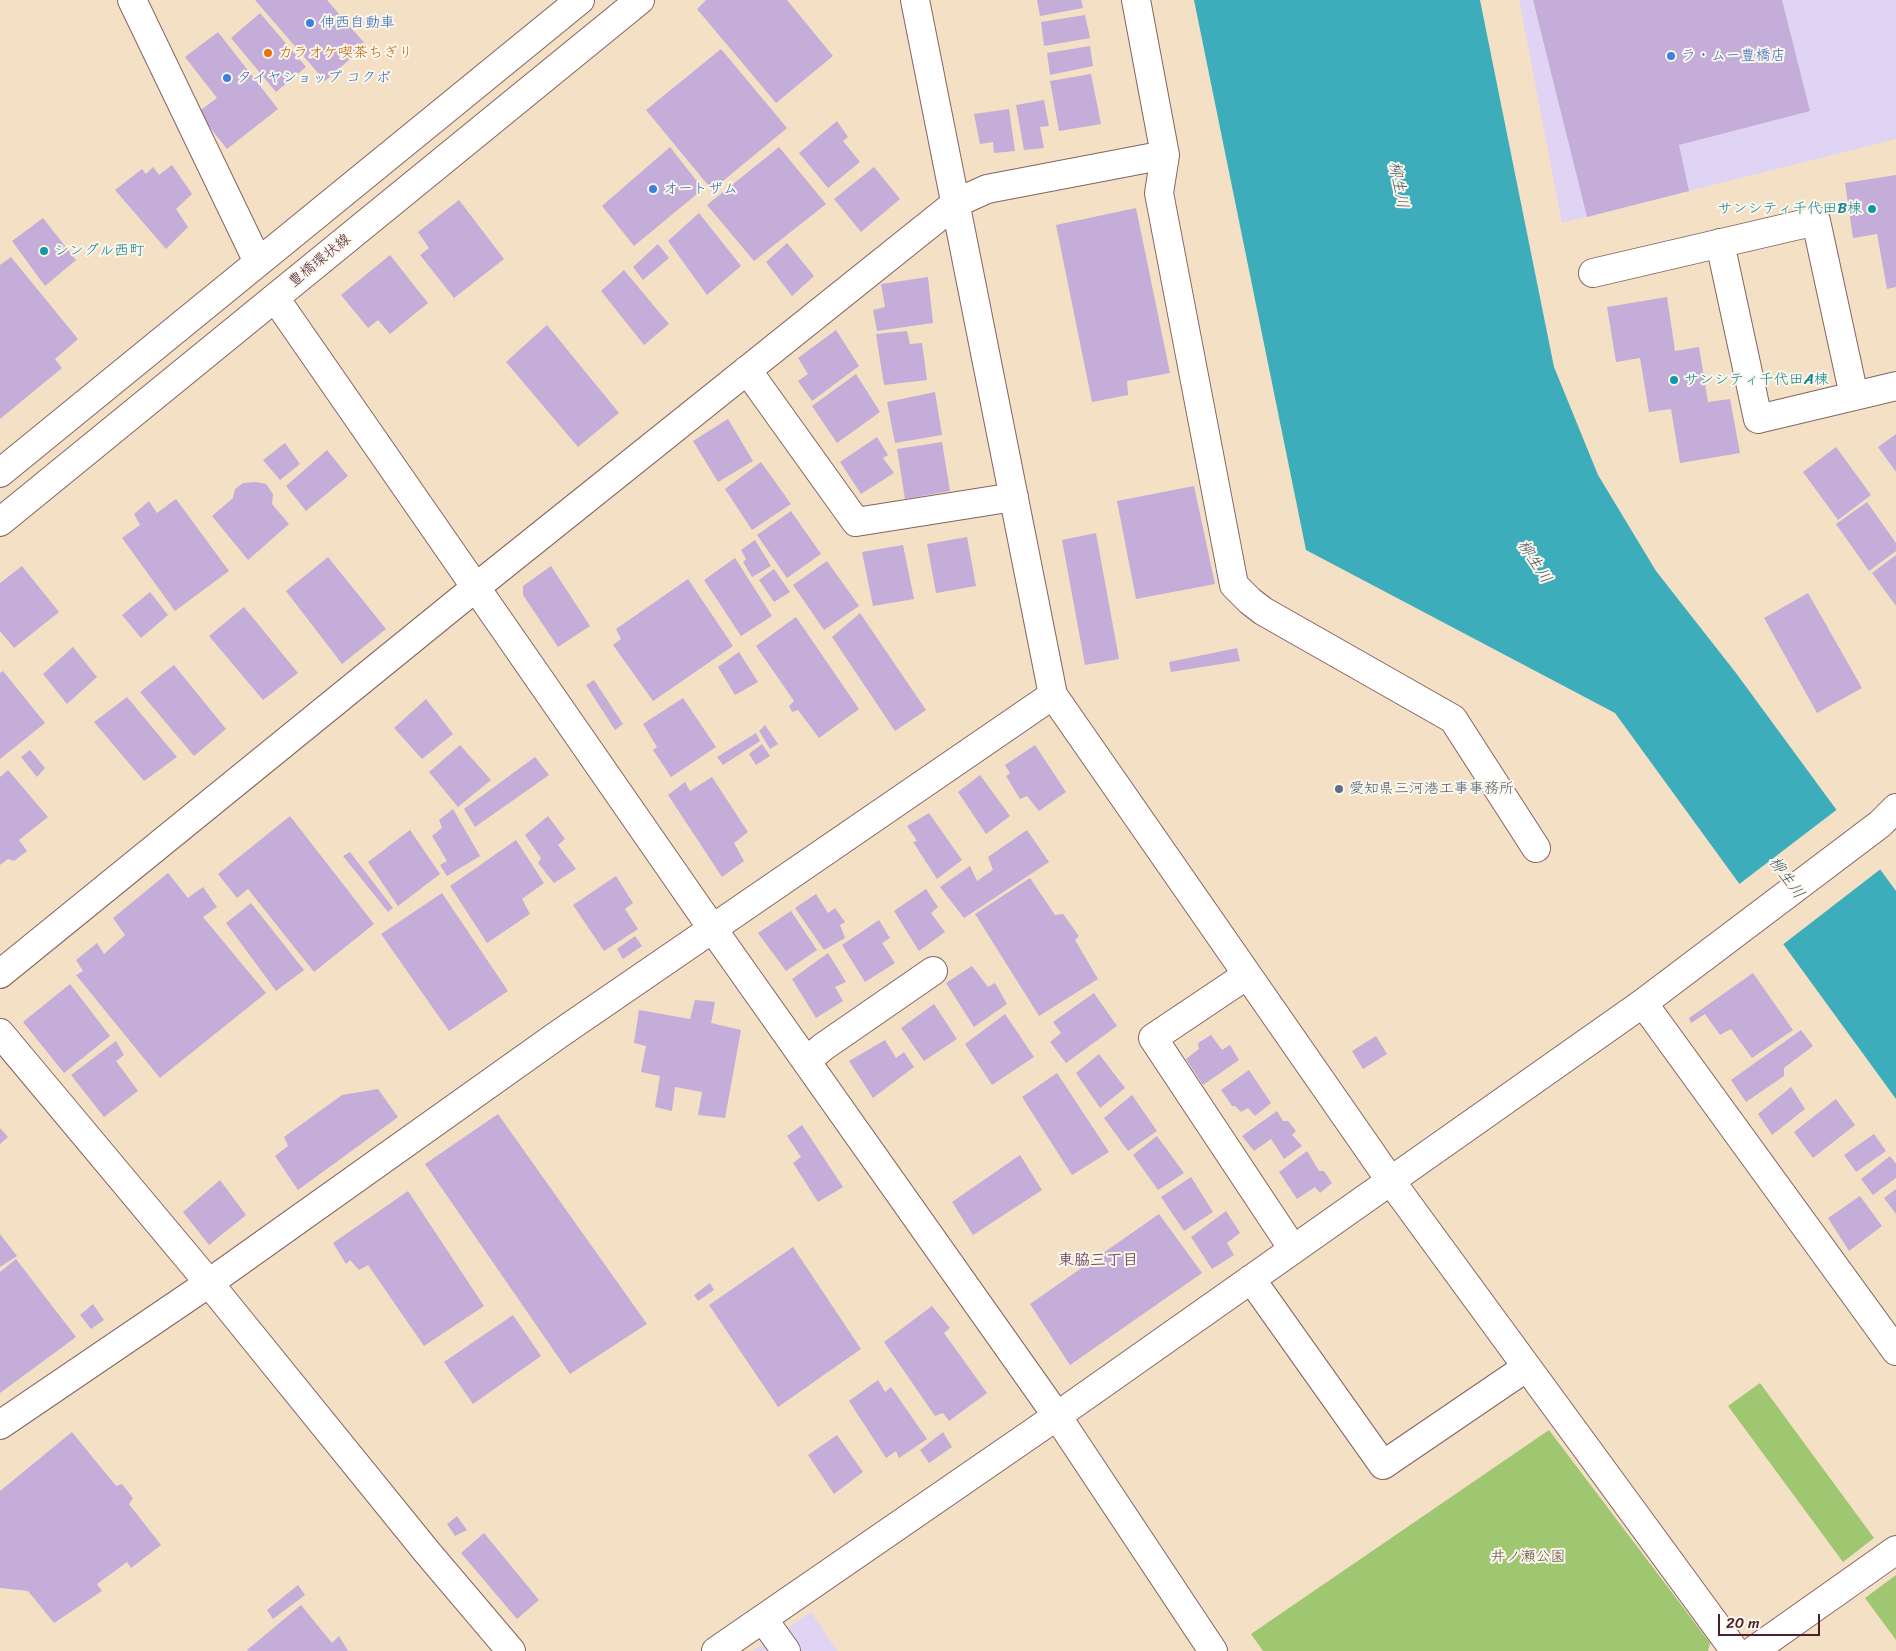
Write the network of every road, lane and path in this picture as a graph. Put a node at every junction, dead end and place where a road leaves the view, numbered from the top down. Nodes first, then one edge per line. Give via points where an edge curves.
1 (132, 0) edge
2 (580, 0) edge
3 (640, 0) edge
4 (915, 0) edge
5 (1136, 0) edge
6 (1165, 155) junction
7 (956, 203) junction
8 (1720, 243) junction
9 (258, 262) junction
10 (1593, 273) dead end
11 (275, 298) junction
12 (747, 370) junction
13 (1896, 386) edge
14 (1854, 396) junction
15 (0, 473) edge
16 (1014, 498) junction
17 (0, 522) edge
18 (475, 588) junction
19 (1053, 695) junction
20 (1888, 816) edge
21 (1536, 848) dead end
22 (712, 928) junction
23 (933, 971) dead end
24 (0, 974) edge
25 (1247, 975) junction
26 (1643, 1003) junction
27 (0, 1033) edge
28 (807, 1061) junction
29 (1390, 1180) junction
30 (1293, 1249) junction
31 (1251, 1279) junction
32 (209, 1283) junction
33 (1896, 1351) edge
34 (1527, 1367) junction
35 (1057, 1416) junction
36 (0, 1426) edge
37 (1896, 1550) edge
38 (763, 1619) junction
39 (512, 1651) edge
40 (716, 1651) edge
41 (786, 1651) edge
42 (1213, 1651) edge
43 (1735, 1651) edge
44 (1753, 1651) edge

1 - 9 street
2 - 9 street
3 - 11 street, 豊橋環状線
4 - 7 street
5 - 6 street
6 - 7 street via 987,189
6 - 21 street via 1160,193 1234,585 1264,611 1453,719
7 - 12 street
7 - 16 street
8 - 10 street
8 - 14 street via 1816,221
8 - 14 street via 1758,419
9 - 15 street
11 - 17 street, 豊橋環状線
11 - 18 street
12 - 16 street via 856,522
12 - 18 street
13 - 14 street
16 - 19 street
18 - 22 street
18 - 24 street
19 - 22 street
19 - 25 street
20 - 26 street
22 - 28 street
22 - 32 street
23 - 28 street
25 - 29 street
25 - 30 street via 1153,1038
26 - 29 street
26 - 33 street
27 - 32 street
28 - 35 street
29 - 30 street
29 - 34 street
30 - 31 street
31 - 34 street via 1383,1465
31 - 35 street
32 - 36 street
32 - 39 street via 427,1552
34 - 43 street
35 - 38 street
35 - 42 street
37 - 44 street
38 - 40 street
38 - 41 street

